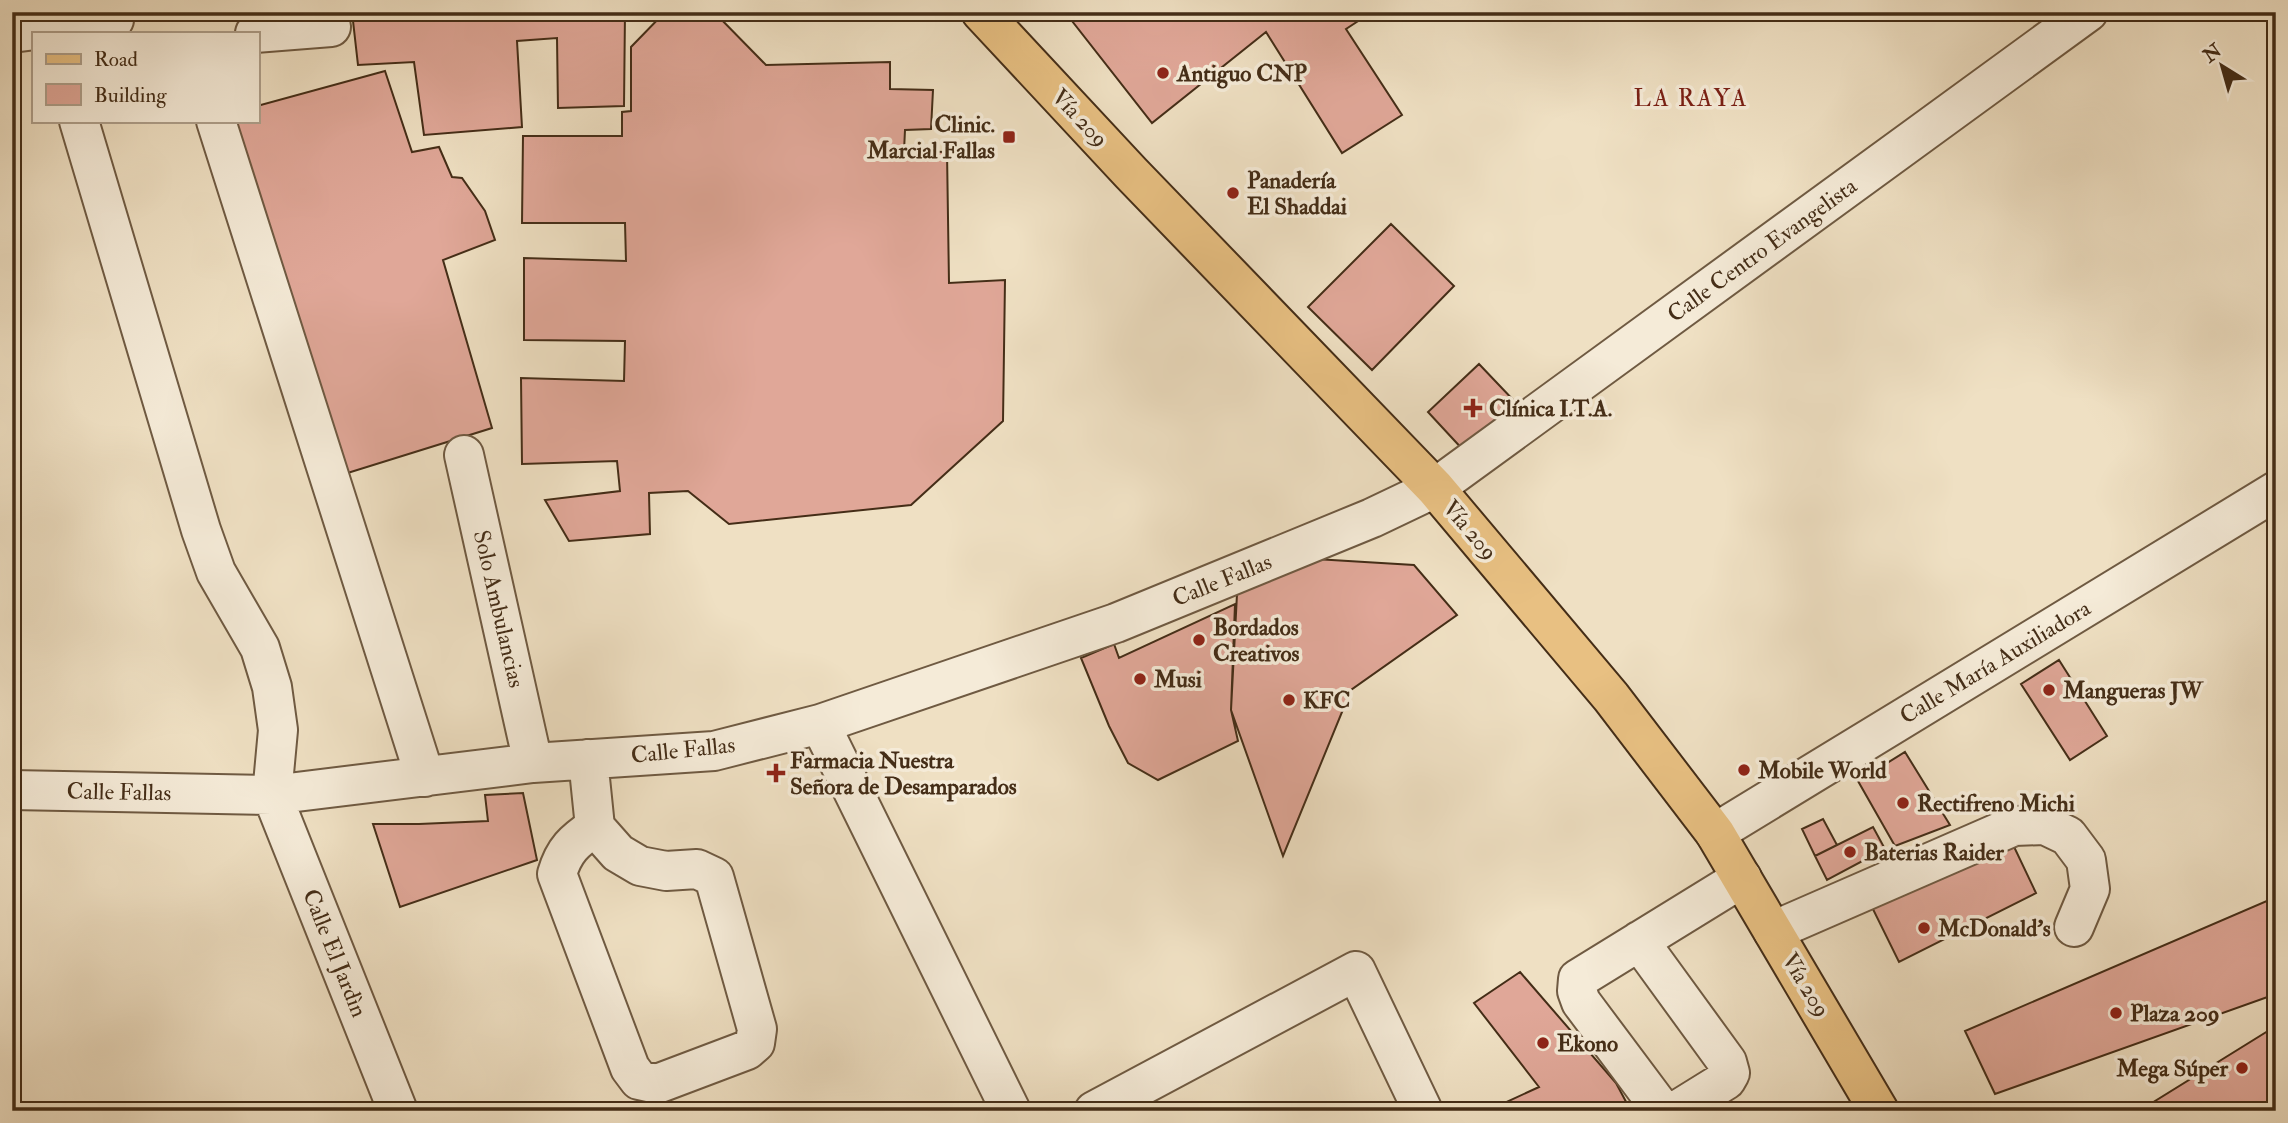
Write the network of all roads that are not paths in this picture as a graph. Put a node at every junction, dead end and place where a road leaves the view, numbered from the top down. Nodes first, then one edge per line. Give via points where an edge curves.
1 (981, 12) edge
2 (2088, 12) edge
3 (114, 20) dead end
4 (331, 27) dead end
5 (52, 31) edge
6 (12, 33) edge
7 (259, 33) edge
8 (79, 122) edge
9 (216, 122) edge
10 (464, 456) dead end
11 (1435, 488) junction
12 (2276, 491) edge
13 (820, 724) junction
14 (588, 758) junction
15 (533, 763) junction
16 (425, 777) junction
17 (12, 790) edge
18 (272, 795) junction
19 (595, 827) junction
20 (1715, 833) junction
21 (1742, 878) junction
22 (2074, 927) dead end
23 (1773, 931) junction
24 (1639, 941) junction
25 (398, 1111) edge
26 (1011, 1111) edge
27 (1094, 1111) edge
28 (1423, 1111) edge
29 (1669, 1111) edge
30 (1676, 1111) edge
31 (1879, 1111) edge

1 - 11 main road, Vía 209
2 - 11 street, Calle Centro Evangelista
3 - 5 street
4 - 7 street
5 - 6 street
8 - 18 street via 201,530 216,572 260,648 272,687 278,730
9 - 16 street
10 - 15 street, Solo Ambulancias
11 - 13 street, Calle Fallas via 1116,623
11 - 20 main road, Vía 209 via 1611,697
12 - 20 street, Calle María Auxiliadora
13 - 14 street, Calle Fallas via 714,751
13 - 26 street
14 - 15 street, Calle Fallas
14 - 19 street
15 - 16 street, Calle Fallas
16 - 18 street, Calle Fallas
17 - 18 street, Calle Fallas
18 - 25 street, Calle El Jardìn
19 - 19 street via 563,853 556,874 630,1068 639,1080 657,1084 747,1050 755,1043 757,1029 714,877 697,869 666,871 640,866 618,853
20 - 21 main road, Vía 209
21 - 23 main road, Vía 209
21 - 24 street
22 - 23 street via 2090,889 2086,860 2068,836 2045,825 2014,826
23 - 31 main road, Vía 209
24 - 29 street via 1578,979 1577,991 1661,1109
24 - 30 street via 1727,1062 1730,1073
27 - 28 street via 1356,971

